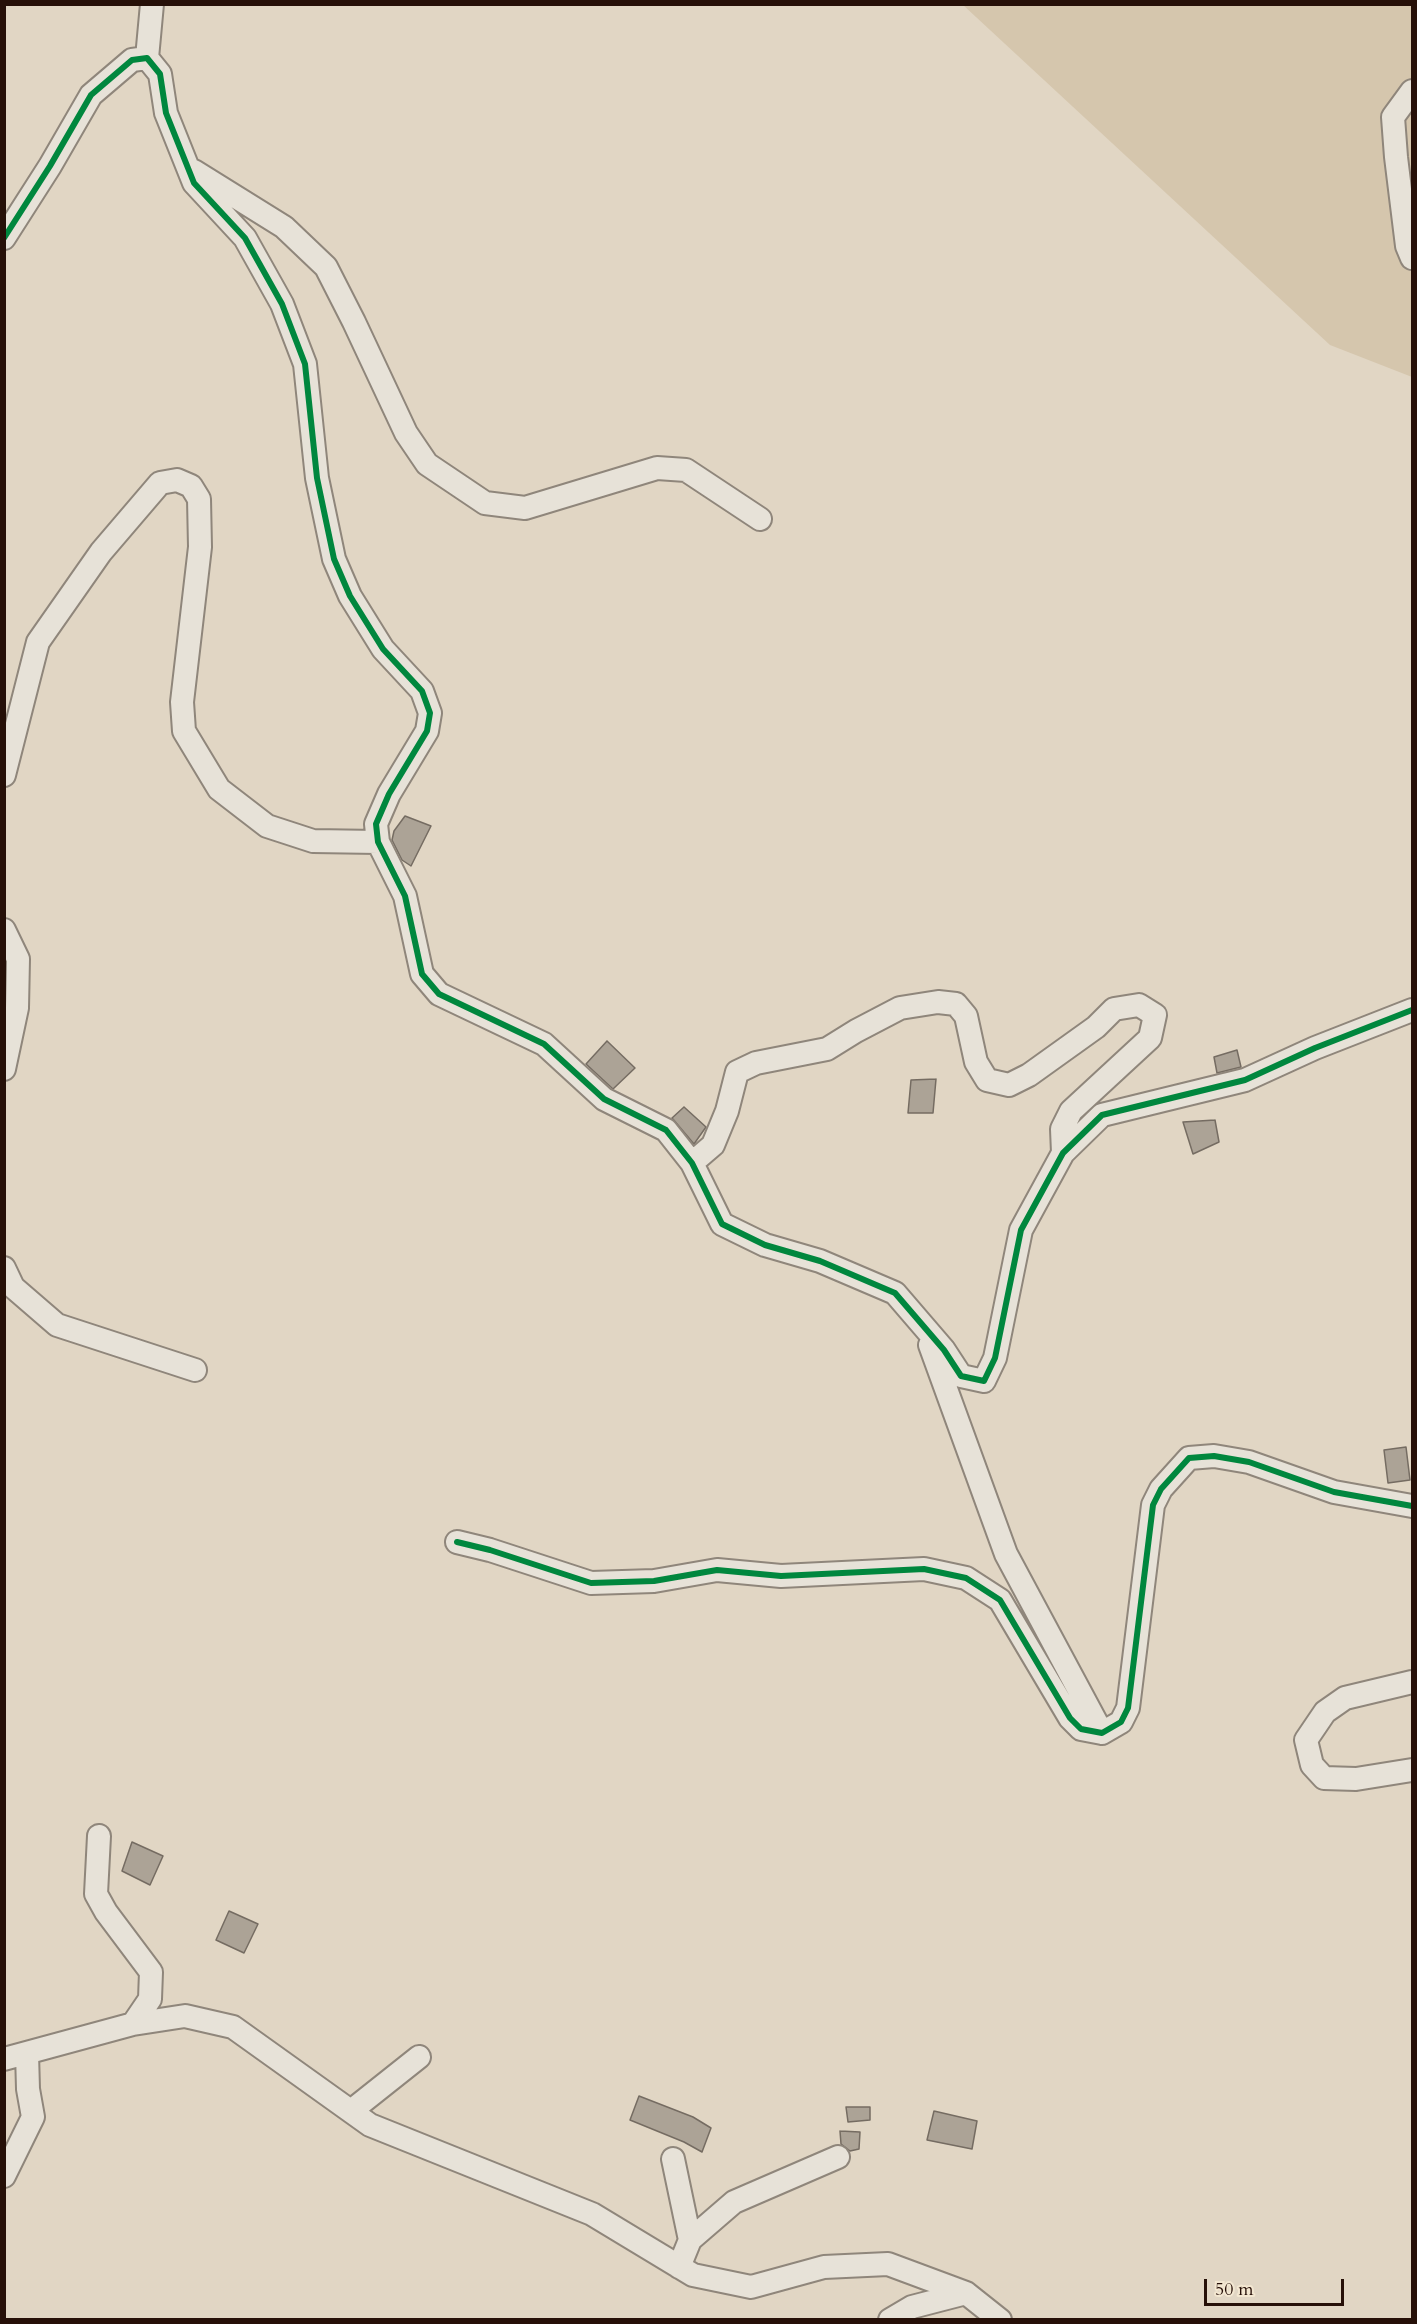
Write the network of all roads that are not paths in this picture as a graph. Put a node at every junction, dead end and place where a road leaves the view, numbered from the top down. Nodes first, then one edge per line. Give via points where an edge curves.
1 (152, 4) edge
2 (147, 58) junction
3 (1413, 91) edge
4 (187, 167) junction
5 (4, 238) edge
6 (1413, 258) edge
7 (760, 519) dead end
8 (4, 775) edge
9 (378, 842) junction
10 (4, 930) edge
11 (1413, 1010) edge
12 (4, 1069) edge
13 (1063, 1152) junction
14 (692, 1163) junction
15 (4, 1268) edge
16 (922, 1324) junction
17 (195, 1370) dead end
18 (1413, 1506) edge
19 (457, 1542) dead end
20 (1413, 1683) edge
21 (1102, 1733) junction
22 (1413, 1770) edge
23 (99, 1836) dead end
24 (133, 2024) junction
25 (27, 2053) junction
26 (419, 2056) dead end
27 (4, 2059) edge
28 (351, 2111) junction
29 (838, 2157) dead end
30 (673, 2159) dead end
31 (4, 2176) edge
32 (690, 2240) junction
33 (679, 2267) junction
34 (966, 2292) junction
35 (890, 2319) edge
36 (1000, 2319) edge

1 - 2 street
2 - 4 street via 160,74 166,113
2 - 5 street via 132,60 91,94
3 - 6 street via 1393,117 1407,246
4 - 7 street via 284,228 326,267 416,448 427,464 485,503 525,508 657,468 686,470
4 - 9 street via 194,183 245,238 282,304 305,363 317,478 334,559 350,596 383,649 422,691 430,713 427,732 389,794 376,824
8 - 9 street via 38,642 101,552 160,483 177,480 191,486 199,499 200,547 182,702 184,730 219,789 267,826 313,841
9 - 14 street via 405,896 422,974 439,994 544,1044 604,1100 666,1130
10 - 12 street via 18,959 18,969 17,1008
11 - 13 street via 1245,1080 1102,1115
13 - 14 street via 1062,1129 1071,1112 1150,1038 1155,1015 1139,1005 1114,1009 1087,1034 1009,1085 987,1080 976,1062 966,1017 956,1004 938,1002 900,1008 827,1048 756,1063 737,1072 713,1145
13 - 16 street via 1021,1230 995,1358 984,1381 961,1376
14 - 16 street via 722,1224 765,1245 820,1261 895,1293
15 - 17 street via 14,1287 57,1325
16 - 21 street via 1006,1554
18 - 21 street via 1334,1492 1249,1462 1214,1456 1189,1458 1161,1489 1154,1505 1128,1708 1121,1722
19 - 21 street via 591,1583 654,1581 717,1570 781,1576 924,1569 966,1578 1000,1600 1070,1718 1081,1729
20 - 22 street via 1345,1698 1325,1712 1306,1740 1312,1765 1324,1778 1356,1779
23 - 24 street via 96,1894 151,1972 150,1999
24 - 25 street
24 - 28 street via 185,2016 233,2027
25 - 27 street
25 - 31 street via 33,2117
26 - 28 street
28 - 33 street via 370,2125 592,2214
29 - 32 street via 734,2202
30 - 32 street
32 - 33 street
33 - 34 street via 693,2275 751,2287 824,2267 888,2264
34 - 35 street via 912,2307
34 - 36 street

